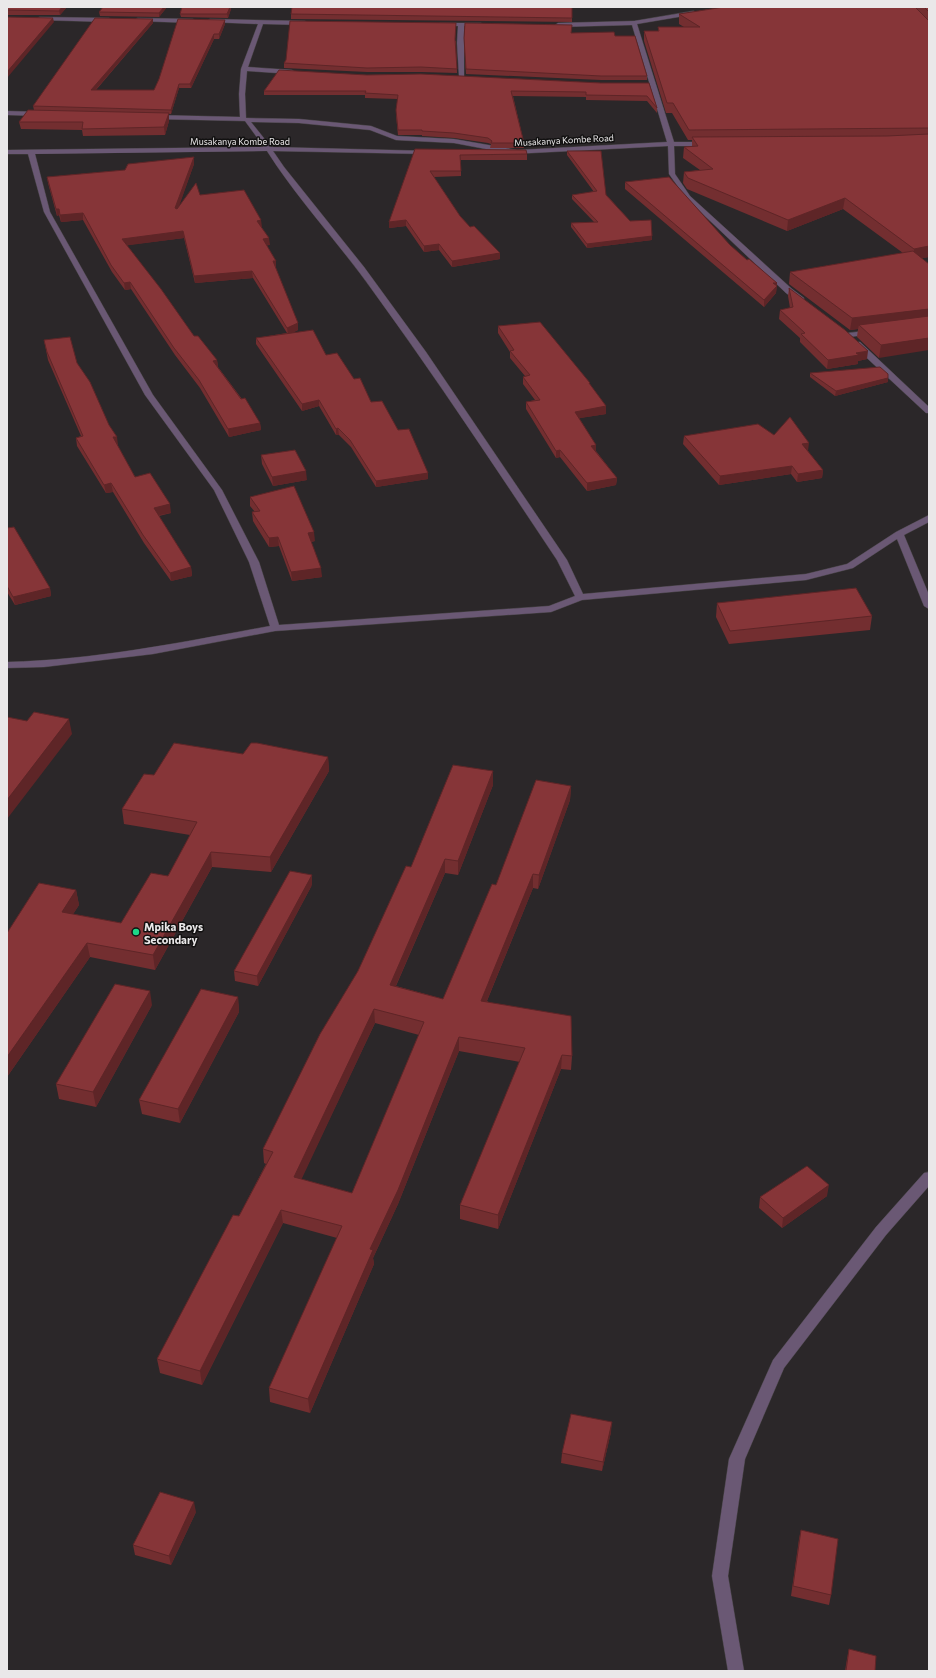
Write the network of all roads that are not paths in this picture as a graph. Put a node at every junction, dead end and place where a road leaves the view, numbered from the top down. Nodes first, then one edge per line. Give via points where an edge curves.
1 (697, 13) edge
2 (31, 18) edge
3 (118, 20) edge
4 (134, 20) edge
5 (198, 21) edge
6 (206, 21) edge
7 (261, 22) junction
8 (309, 23) edge
9 (634, 23) junction
10 (437, 24) edge
11 (461, 25) junction
12 (484, 25) edge
13 (554, 25) edge
14 (244, 69) junction
15 (302, 73) edge
16 (455, 76) edge
17 (462, 76) junction
18 (469, 77) edge
19 (7, 112) edge
20 (47, 114) edge
21 (150, 117) edge
22 (243, 120) junction
23 (671, 144) junction
24 (710, 144) edge
25 (269, 149) junction
26 (7, 152) edge
27 (31, 152) junction
28 (436, 152) edge
29 (474, 152) edge
30 (520, 152) junction
31 (807, 304) edge
32 (885, 330) edge
33 (929, 411) edge
34 (929, 518) edge
35 (899, 534) junction
36 (580, 597) junction
37 (929, 606) edge
38 (275, 628) junction
39 (7, 665) edge
40 (929, 1176) edge
41 (736, 1671) edge

1 - 9 street
2 - 3 street
4 - 5 street
6 - 7 street
7 - 8 street
7 - 14 street
9 - 13 street
9 - 23 street via 648,84
10 - 11 street
11 - 12 street
11 - 17 street
14 - 15 street
14 - 22 street
16 - 17 street
17 - 18 street
19 - 20 street
21 - 22 street
22 - 25 street via 247,120
22 - 30 street via 299,121 371,128 396,138 454,141
23 - 24 street, Musakanya Kombe Road
23 - 30 street, Musakanya Kombe Road
23 - 31 street via 672,174 688,197
25 - 27 street, Musakanya Kombe Road
25 - 28 street, Musakanya Kombe Road
25 - 36 street via 423,354 562,560
26 - 27 street, Musakanya Kombe Road
27 - 38 street via 48,212 149,395 218,490 254,562
29 - 30 street, Musakanya Kombe Road
32 - 33 street via 845,333
34 - 35 street
35 - 36 street via 850,566 806,577
35 - 37 street
36 - 38 street via 551,609
38 - 39 street via 153,651 44,664
40 - 41 street via 881,1231 778,1364 737,1459 720,1576

